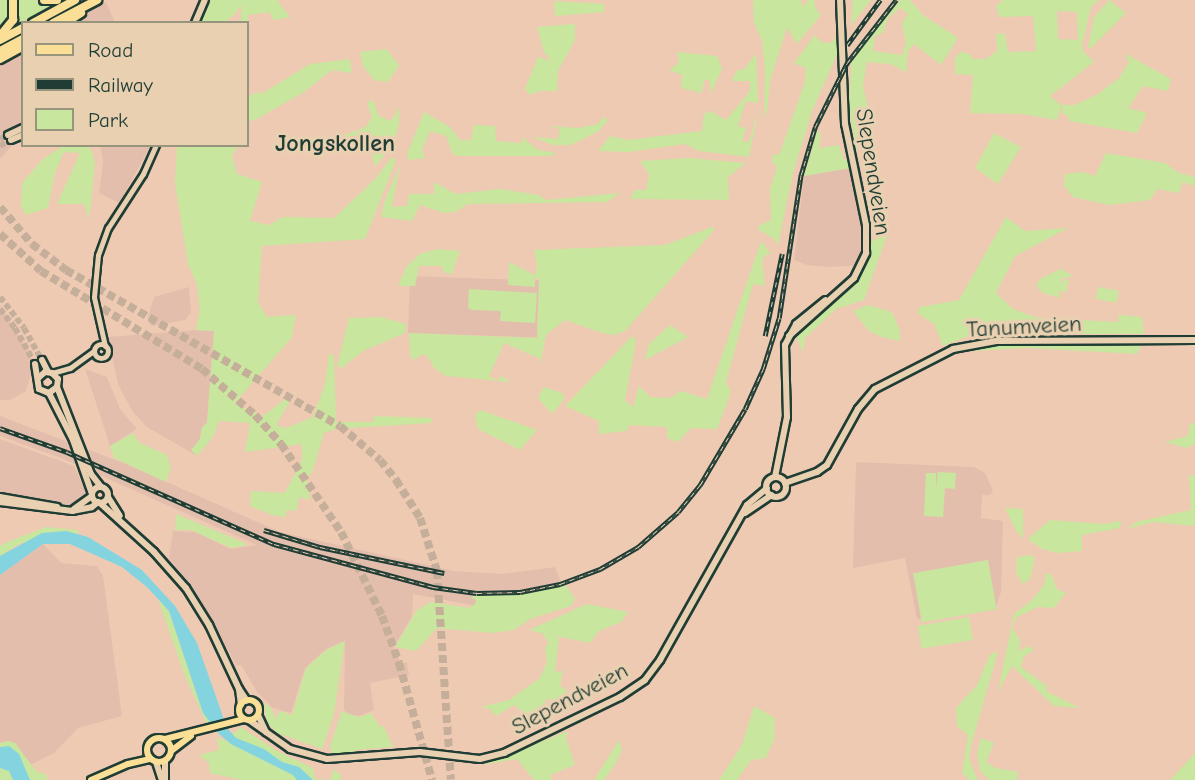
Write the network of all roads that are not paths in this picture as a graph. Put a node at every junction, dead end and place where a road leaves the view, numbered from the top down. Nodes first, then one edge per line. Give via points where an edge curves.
1 (13, 0) edge
2 (44, 0) edge
3 (57, 0) edge
4 (75, 0) edge
5 (98, 0) edge
6 (205, 0) edge
7 (840, 0) edge
8 (88, 6) junction
9 (37, 21) edge
10 (57, 21) edge
11 (68, 21) edge
12 (196, 21) edge
13 (21, 29) edge
14 (0, 38) edge
15 (21, 40) edge
16 (21, 47) edge
17 (0, 51) edge
18 (0, 59) edge
19 (21, 129) edge
20 (21, 135) edge
21 (155, 147) edge
22 (99, 328) junction
23 (1195, 340) edge
24 (105, 346) junction
25 (94, 348) junction
26 (98, 358) junction
27 (42, 360) tunnel mouth
28 (82, 360) junction
29 (35, 364) tunnel mouth
30 (70, 368) junction
31 (50, 372) junction
32 (38, 378) junction
33 (58, 385) junction
34 (48, 393) junction
35 (775, 477) junction
36 (785, 483) junction
37 (101, 487) junction
38 (767, 488) junction
39 (92, 495) junction
40 (772, 495) junction
41 (0, 497) edge
42 (108, 497) junction
43 (0, 502) edge
44 (99, 503) junction
45 (743, 514) junction
46 (122, 520) junction
47 (242, 712) junction
48 (258, 715) junction
49 (197, 733) junction
50 (267, 733) junction
51 (165, 739) junction
52 (147, 749) junction
53 (172, 751) junction
54 (153, 760) junction
55 (165, 761) junction
56 (128, 764) junction
57 (91, 780) edge
58 (163, 780) edge

1 - 14 highway via 13,20
2 - 3 highway
4 - 9 highway
5 - 8 highway
6 - 12 main road
7 - 35 main road, Slependveien via 845,124 867,244 861,268 802,318 789,336 784,353 787,417
8 - 10 highway
8 - 11 highway
13 - 14 highway
15 - 17 highway
16 - 18 highway
19 - 20 main road via 10,137
21 - 22 street via 100,246 94,286
22 - 24 street
22 - 25 street
23 - 36 main road, Tanumveien via 996,341 953,349 875,389 858,409 827,465
24 - 25 street
24 - 26 street via 106,356
25 - 26 street
25 - 28 street
26 - 28 street
27 - 31 main road
28 - 30 street
29 - 32 main road
30 - 31 street
30 - 33 street
31 - 32 main road
31 - 33 main road
32 - 34 main road via 39,389
33 - 34 main road
33 - 37 main road
34 - 39 main road via 73,440
35 - 36 main road
35 - 38 main road
36 - 40 main road via 783,494
37 - 39 main road
37 - 42 main road
38 - 40 main road
38 - 45 main road, Slependveien
39 - 41 main road via 75,509
39 - 44 main road
40 - 45 main road, Slependveien
42 - 44 main road
42 - 46 main road
43 - 44 main road via 72,511
44 - 46 main road
45 - 50 main road, Slependveien via 645,680 487,758 420,752 322,758 290,749
46 - 47 main road via 195,601 239,689
47 - 48 main road
47 - 48 main road via 257,705
47 - 49 main road
47 - 50 main road
48 - 50 main road
49 - 51 main road
49 - 53 main road
51 - 52 main road via 152,740
51 - 53 main road
52 - 54 main road
52 - 56 main road
53 - 55 main road
54 - 55 main road
54 - 56 main road
54 - 58 main road
55 - 58 main road
56 - 57 main road

